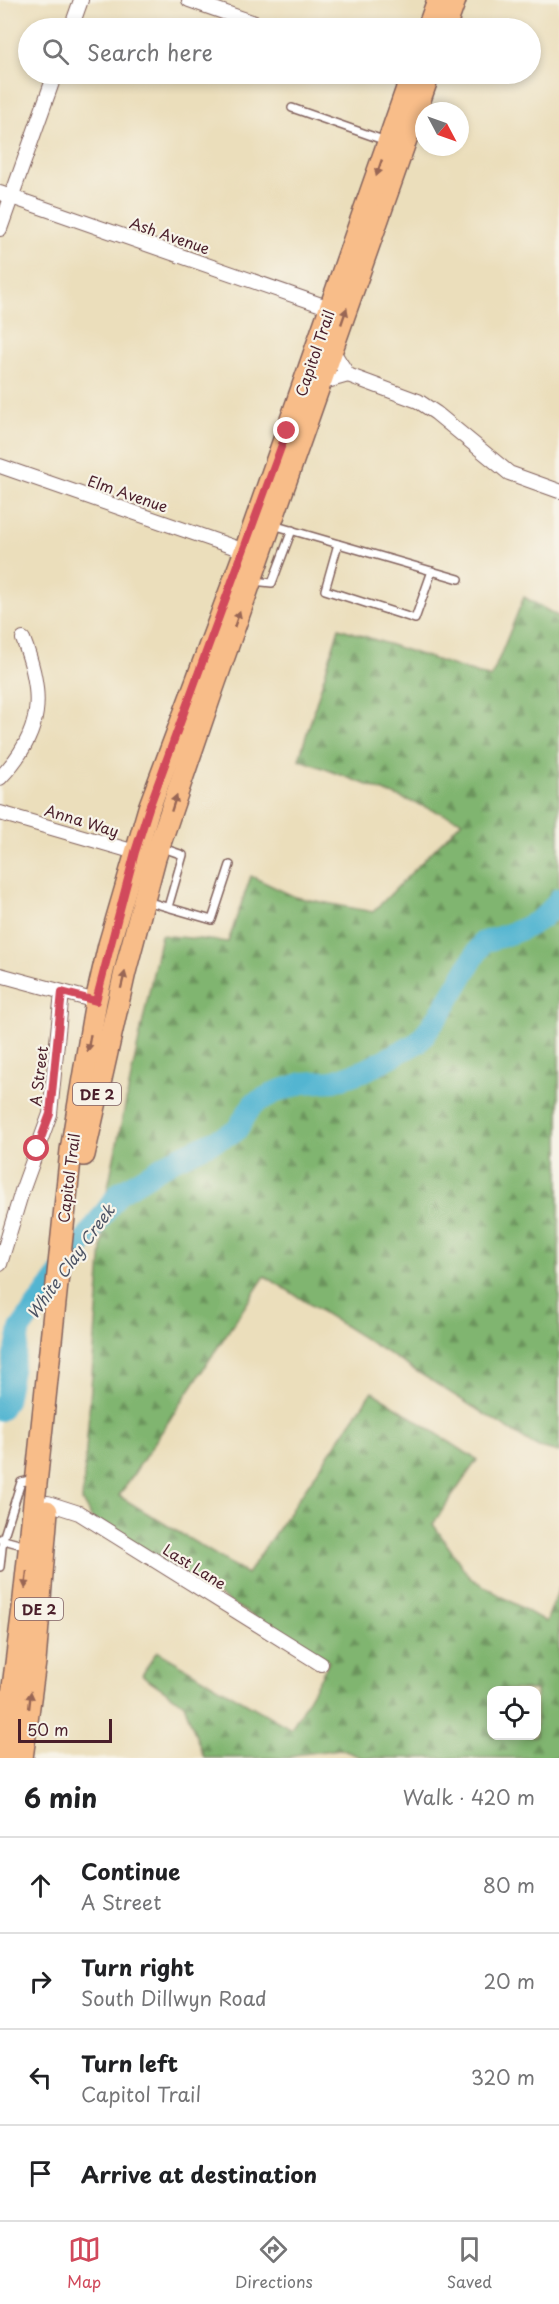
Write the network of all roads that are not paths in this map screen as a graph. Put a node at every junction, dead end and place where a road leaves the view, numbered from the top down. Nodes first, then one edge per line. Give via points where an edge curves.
1 (81, 0) edge
2 (189, 0) edge
3 (438, 0) edge
4 (455, 0) edge
5 (74, 18) edge
6 (240, 18) edge
7 (432, 18) edge
8 (449, 18) edge
9 (51, 84) edge
10 (409, 84) edge
11 (409, 84) edge
12 (292, 108) dead end
13 (388, 142) junction
14 (6, 195) edge
15 (0, 230) edge
16 (330, 308) junction
17 (332, 350) junction
18 (348, 375) junction
19 (320, 383) junction
20 (0, 466) edge
21 (559, 491) edge
22 (270, 524) junction
23 (292, 530) junction
24 (338, 544) junction
25 (245, 551) junction
26 (432, 571) junction
27 (459, 579) dead end
28 (251, 580) junction
29 (23, 639) dead end
30 (0, 778) edge
31 (0, 813) edge
32 (135, 852) junction
33 (158, 853) junction
34 (230, 865) dead end
35 (144, 901) junction
36 (168, 908) junction
37 (0, 975) edge
38 (62, 992) junction
39 (96, 1001) junction
40 (78, 1151) junction
41 (0, 1264) edge
42 (42, 1466) junction
43 (48, 1503) junction
44 (2, 1539) edge
45 (29, 1546) junction
46 (0, 1567) edge
47 (321, 1664) dead end
48 (8, 1733) edge
49 (4, 1758) edge
50 (22, 1758) edge

1 - 5 street
2 - 6 street
3 - 7 main road
4 - 8 main road
9 - 14 street
10 - 13 main road, Capitol Trail / DE 2
17 -> 11 main road, Capitol Trail / DE 2
12 - 13 lane
13 -> 16 main road, Capitol Trail / DE 2
14 - 15 street
14 - 16 street, Ash Avenue
16 - 25 main road, Capitol Trail / DE 2
17 - 18 street
17 - 19 main road, Capitol Trail / DE 2
18 - 19 street
18 - 21 street via 418,401 509,473
19 - 22 main road, Capitol Trail / DE 2
20 - 25 street, Elm Avenue
22 - 23 lane
22 - 28 main road, Capitol Trail / DE 2
23 - 24 lane
23 - 28 lane via 272,583
24 - 26 lane
24 - 26 lane via 325,590 415,619
25 - 32 main road, Capitol Trail / DE 2
26 - 27 lane
33 -> 28 main road, Capitol Trail / DE 2
29 - 30 street via 37,680 36,710 24,748
31 - 32 street, Anna Way
32 - 33 street, Anna Way
32 - 39 main road, Capitol Trail / DE 2
33 - 35 main road, Capitol Trail / DE 2
33 - 36 lane via 183,855
34 - 36 lane via 212,920
35 - 36 lane
40 -> 35 main road, Capitol Trail / DE 2
37 - 38 street
38 - 39 street
38 - 41 street, A Street via 50,1114
39 -> 40 main road, Capitol Trail / DE 2
40 - 42 main road, Capitol Trail / DE 2
42 - 43 main road, Capitol Trail / DE 2
42 - 44 lane via 21,1482
42 - 45 main road, Capitol Trail / DE 2
43 - 47 street, Last Lane via 79,1513
48 -> 43 main road, Capitol Trail / DE 2
44 - 45 lane
44 - 46 lane
45 -> 48 main road, Capitol Trail / DE 2
48 - 49 main road, Capitol Trail / DE 2
48 - 50 main road, Capitol Trail / DE 2

